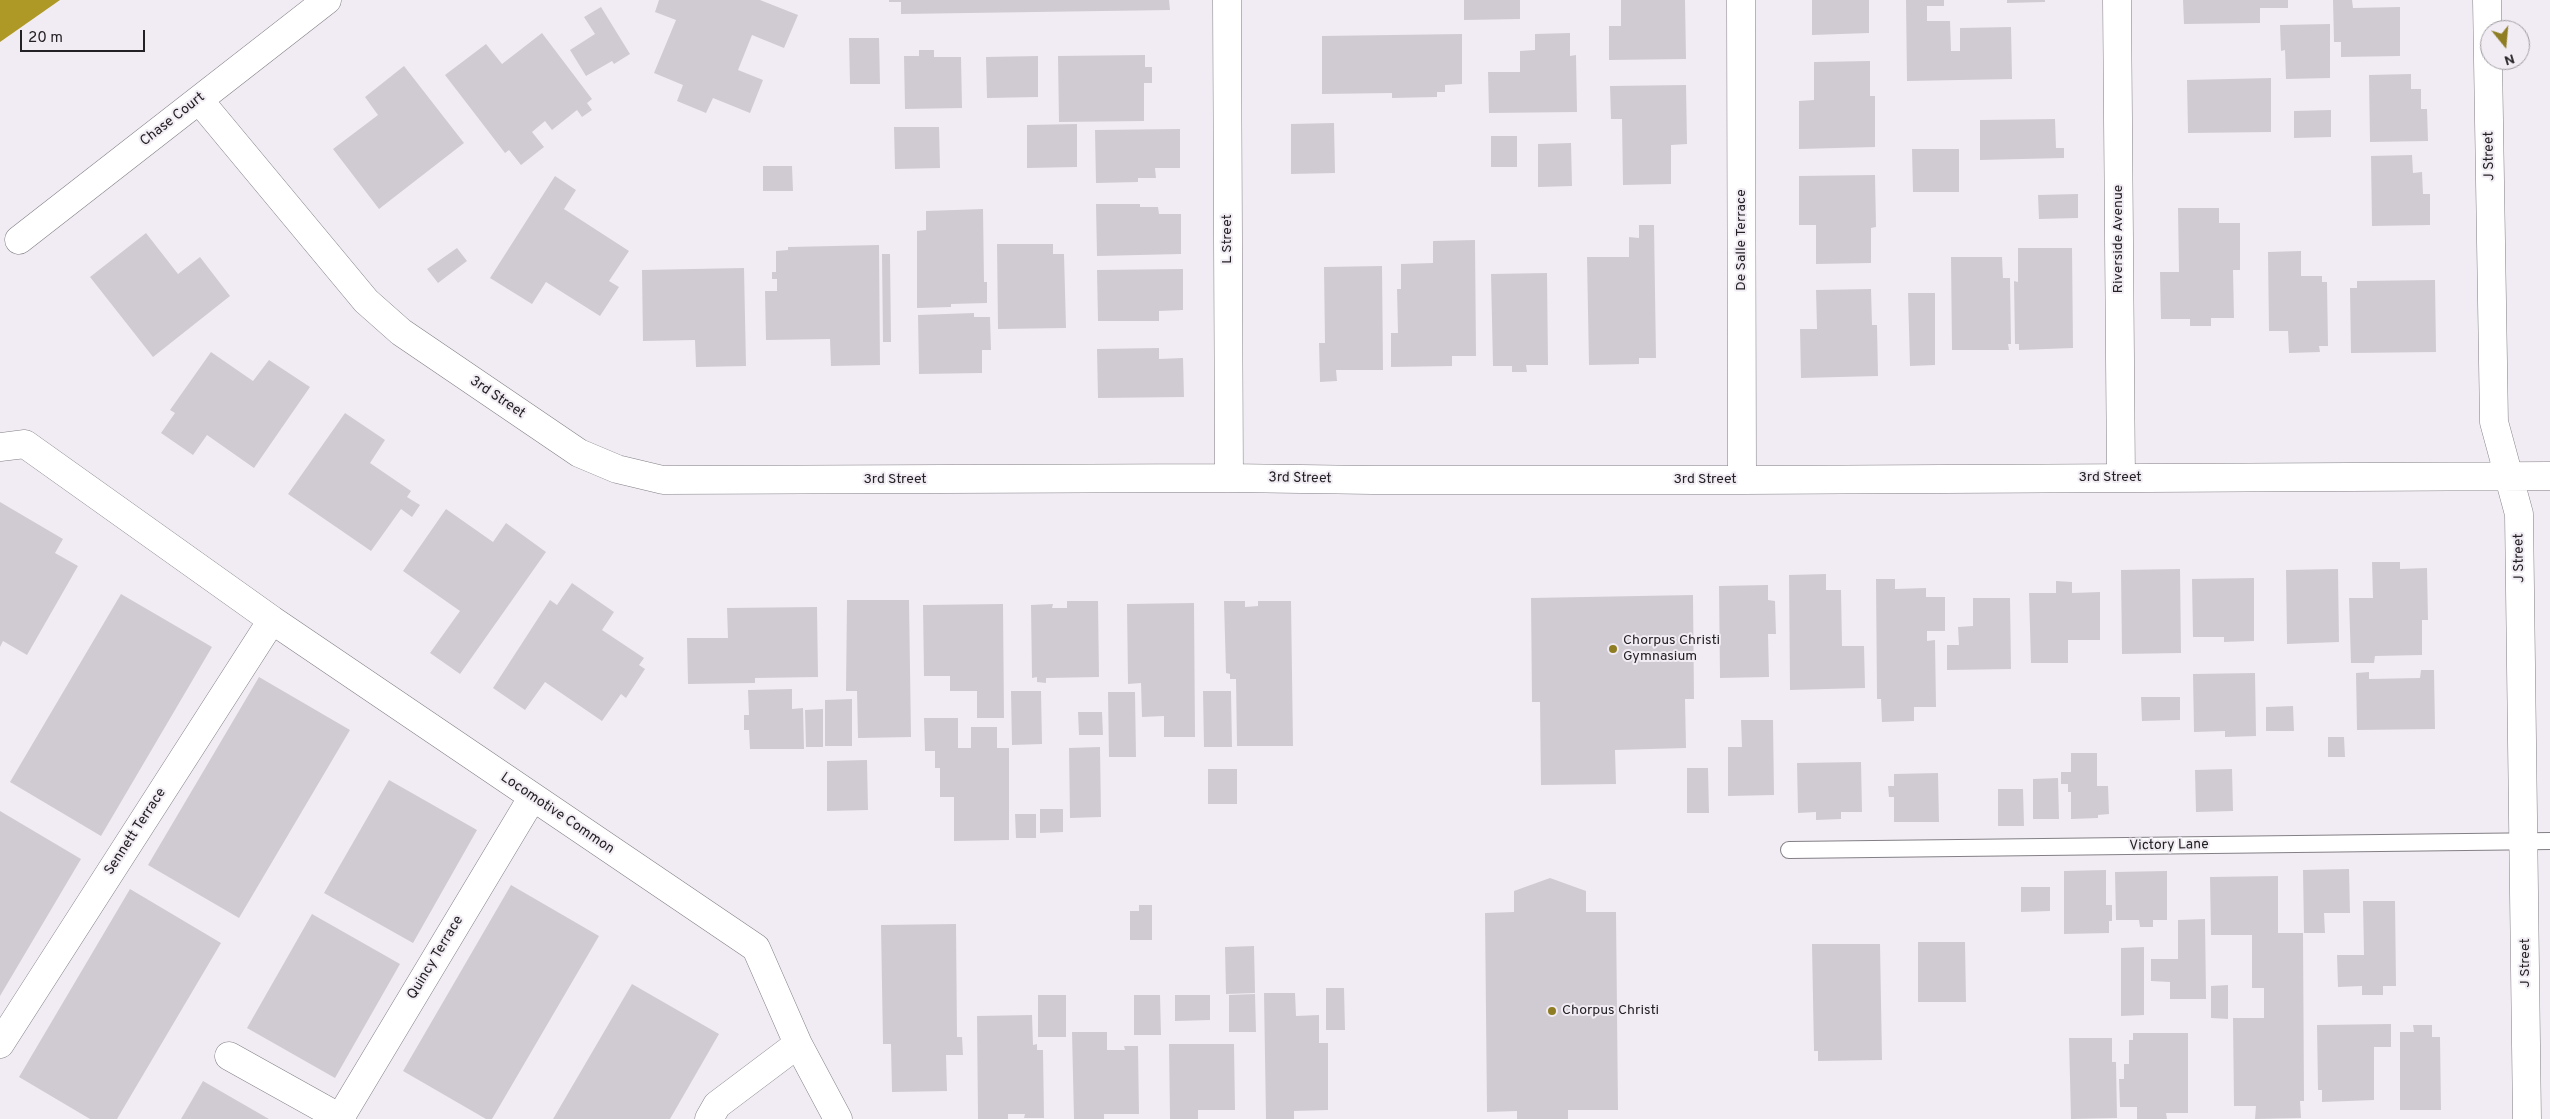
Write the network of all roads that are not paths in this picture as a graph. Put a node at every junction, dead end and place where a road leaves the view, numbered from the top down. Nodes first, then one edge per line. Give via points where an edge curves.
1 (327, 0) edge
2 (1227, 0) edge
3 (1741, 0) edge
4 (2117, 0) edge
5 (2487, 0) edge
6 (199, 100) junction
7 (19, 240) dead end
8 (12, 445) edge
9 (2550, 476) edge
10 (2508, 477) junction
11 (1229, 478) junction
12 (2121, 478) junction
13 (1742, 480) junction
14 (272, 620) junction
15 (532, 798) junction
16 (2537, 841) edge
17 (1789, 850) dead end
18 (0, 1044) edge
19 (798, 1044) junction
20 (229, 1056) dead end
21 (341, 1118) edge
22 (709, 1119) edge
23 (838, 1119) edge
24 (2527, 1119) edge

1 - 6 street, Chase Court
2 - 11 street, L Street
3 - 13 street, De Salle Terrace
4 - 12 street, Riverside Avenue
5 - 10 street, J Street via 2494,422
6 - 7 street, Chase Court
6 - 11 street, 3rd Street via 366,301 401,332 579,453 617,469 663,480 705,481
8 - 14 street, Locomotive Common
9 - 10 street, 3rd Street
10 - 12 street, 3rd Street
10 - 16 street, J Street via 2519,514
11 - 13 street, 3rd Street
12 - 13 street, 3rd Street
14 - 15 street, Locomotive Common
14 - 18 street, Sennett Terrace
15 - 19 street, Locomotive Common via 756,948
15 - 21 street, Quincy Terrace
16 - 17 lane, Victory Lane
16 - 24 street, J Street
19 - 22 street via 718,1105
19 - 23 street, Locomotive Common
20 - 21 street

